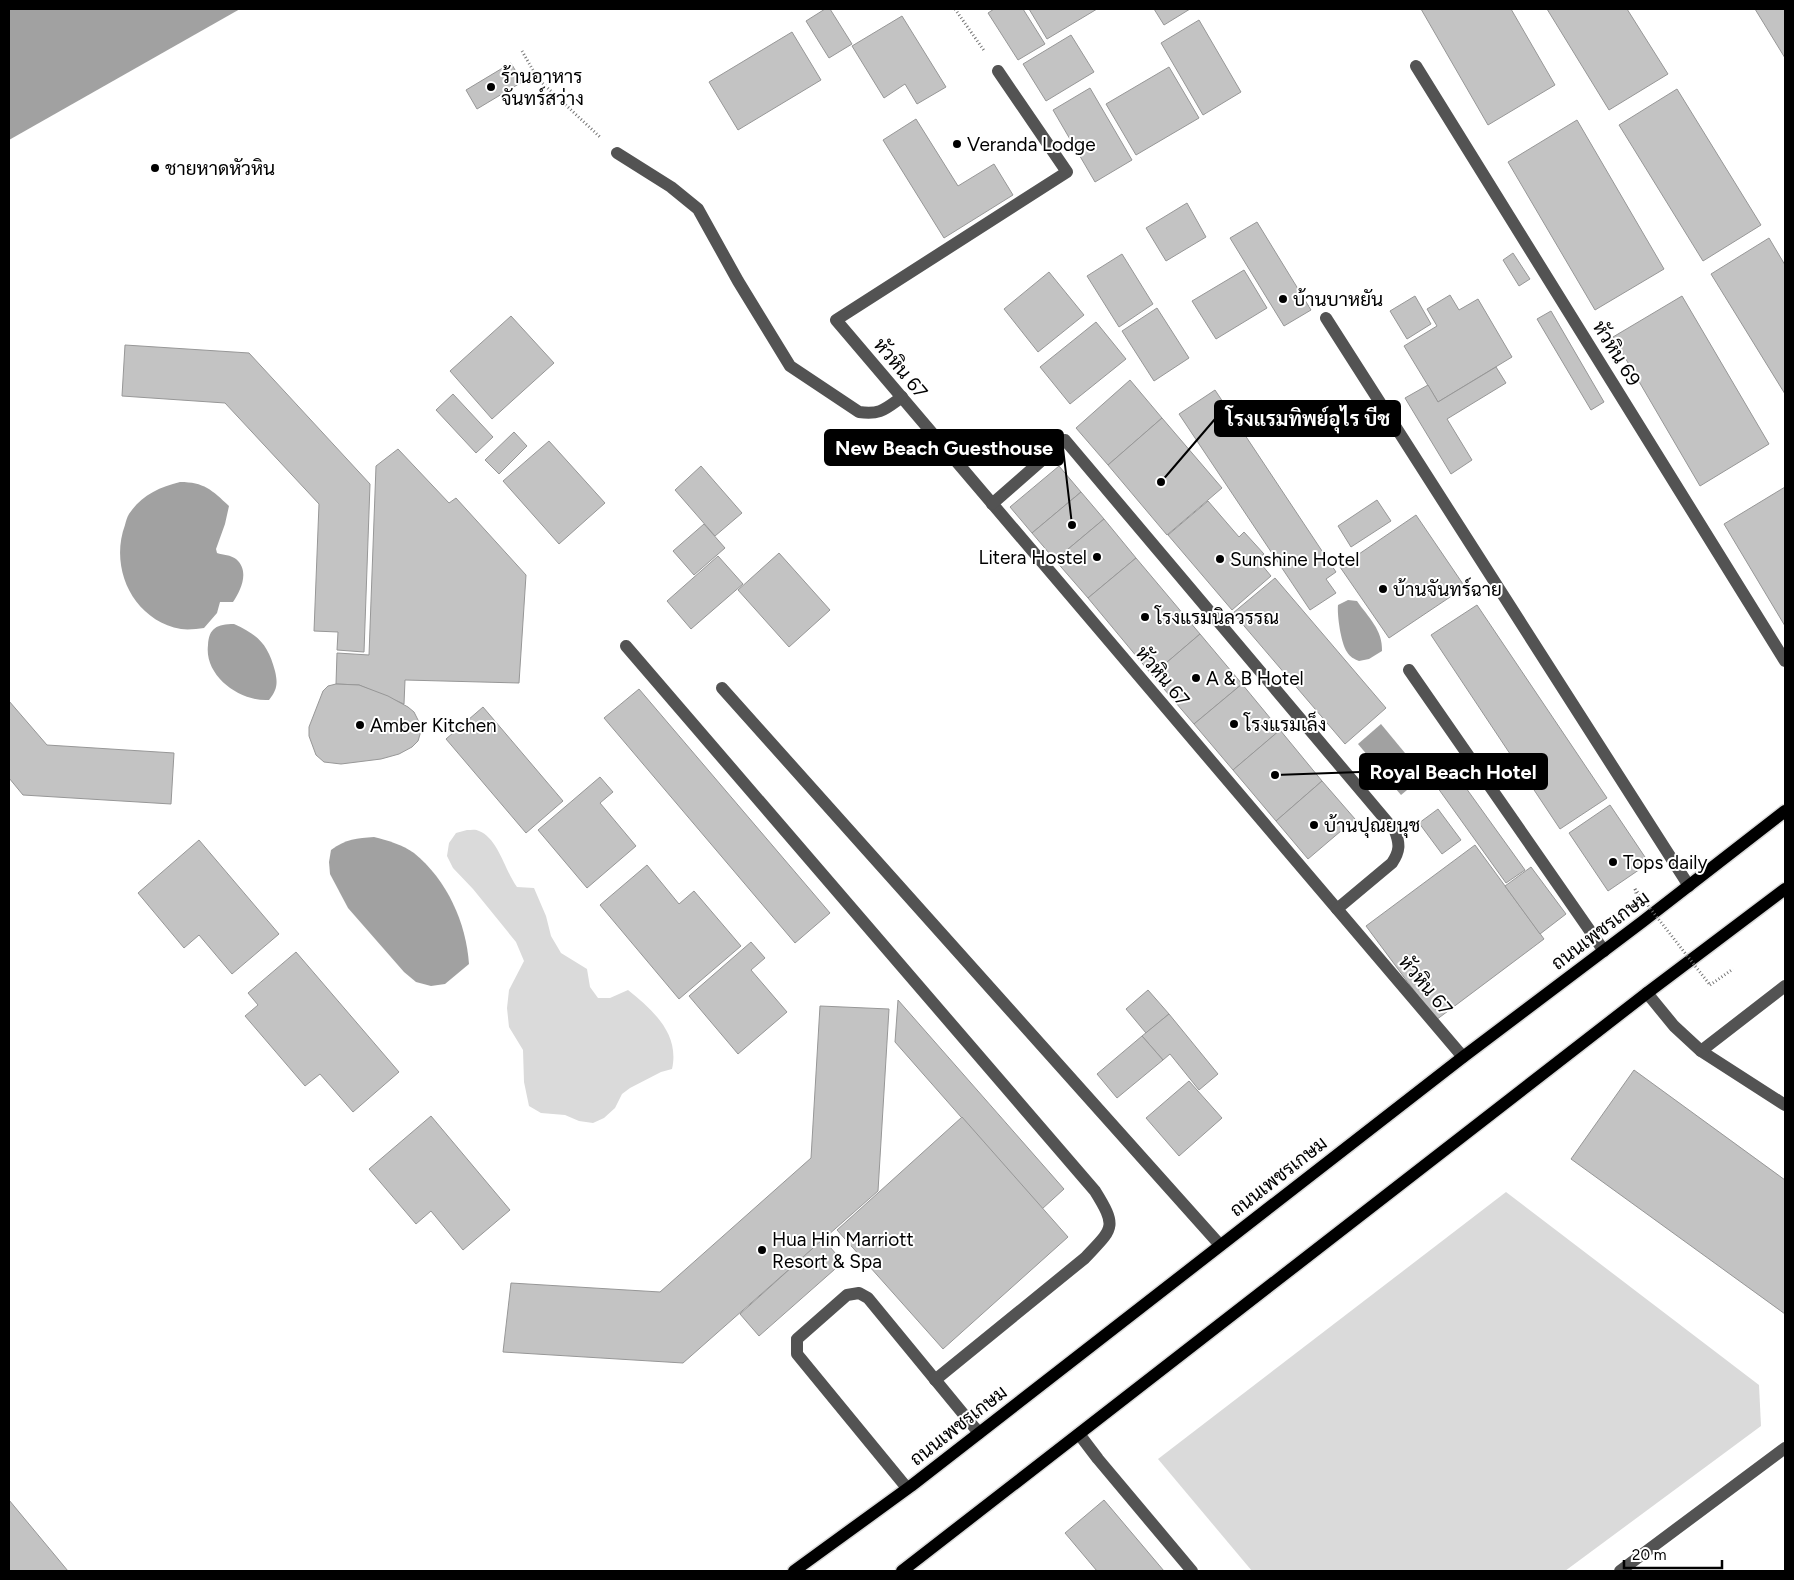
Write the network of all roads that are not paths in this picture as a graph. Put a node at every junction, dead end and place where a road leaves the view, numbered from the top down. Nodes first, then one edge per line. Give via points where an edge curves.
1 (1416, 66) dead end
2 (998, 71) road end
3 (617, 153) road end
4 (1326, 318) dead end
5 (902, 397) junction
6 (992, 504) junction
7 (626, 646) dead end
8 (1785, 660) edge
9 (1409, 670) dead end
10 (722, 688) dead end
11 (1785, 811) edge
12 (1689, 886) junction
13 (1785, 889) edge
14 (1337, 909) junction
15 (1604, 951) junction
16 (1785, 986) edge
17 (1647, 993) junction
18 (1701, 1050) junction
19 (1463, 1057) junction
20 (1785, 1105) edge
21 (1220, 1245) junction
22 (935, 1380) junction
23 (979, 1433) junction
24 (1079, 1434) junction
25 (1785, 1448) edge
26 (907, 1488) junction
27 (794, 1571) edge
28 (902, 1571) edge
29 (1192, 1571) edge
30 (1620, 1571) edge

1 - 8 street, หัวหิน 69
2 - 5 street, หัวหิน 67 via 1067,172 836,320
3 - 5 street via 672,187 698,209 790,366 859,412 872,414 881,411
4 - 12 street
5 - 6 street, หัวหิน 67
6 - 14 street, หัวหิน 67
6 - 14 street via 1065,440 1395,831 1400,842 1392,863
7 - 22 street via 1095,1192 1108,1212 1110,1223 1106,1236 1085,1258
9 - 15 street
10 - 21 street
11 - 12 main road, ถนนเพชรเกษม
12 - 15 main road, ถนนเพชรเกษม
13 - 17 main road
14 - 19 street, หัวหิน 67
15 - 19 main road, ถนนเพชรเกษม
16 - 18 street
17 - 18 street via 1674,1026
17 - 24 main road
18 - 20 street
19 - 21 main road, ถนนเพชรเกษม
21 - 23 main road, ถนนเพชรเกษม
22 - 23 street
22 - 26 street via 868,1298 858,1294 847,1295 796,1339 800,1359
23 - 26 main road, ถนนเพชรเกษม
24 - 28 main road
24 - 29 street
25 - 30 street
26 - 27 main road, ถนนเพชรเกษม

